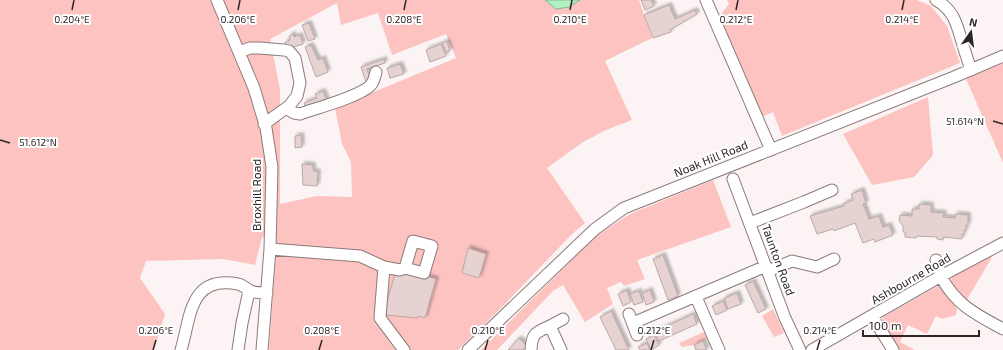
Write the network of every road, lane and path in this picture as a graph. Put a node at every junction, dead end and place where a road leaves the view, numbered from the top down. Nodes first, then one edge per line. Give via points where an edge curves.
1 (217, 0) edge
2 (706, 0) edge
3 (936, 0) edge
4 (239, 52) junction
5 (1003, 56) edge
6 (972, 70) junction
7 (376, 72) dead end
8 (286, 108) junction
9 (264, 124) junction
10 (771, 150) junction
11 (733, 179) dead end
12 (832, 190) dead end
13 (750, 223) junction
14 (1003, 244) edge
15 (270, 249) junction
16 (834, 259) dead end
17 (936, 260) dead end
18 (384, 267) junction
19 (405, 268) dead end
20 (767, 269) junction
21 (941, 276) junction
22 (249, 291) junction
23 (267, 293) junction
24 (696, 297) junction
25 (872, 316) junction
26 (563, 319) dead end
27 (550, 326) junction
28 (1003, 329) edge
29 (637, 335) dead end
30 (181, 350) edge
31 (238, 350) edge
32 (262, 350) edge
33 (404, 350) edge
34 (468, 350) edge
35 (531, 350) edge
36 (561, 350) edge
37 (719, 350) edge
38 (800, 350) edge
39 (812, 350) edge
40 (893, 350) edge

1 - 4 street, Broxhill Road
2 - 10 street
3 - 6 street via 946,8 956,22
4 - 8 street via 259,48 284,50 292,54 298,68 300,88 297,96
4 - 9 street, Broxhill Road via 254,88
5 - 6 street, Noak Hill Road
6 - 10 street, Noak Hill Road
7 - 8 street via 370,86 352,96 300,114
8 - 9 street
9 - 15 street, Broxhill Road via 272,167
10 - 34 street, Noak Hill Road via 624,208 595,229
11 - 13 street, Taunton Road
12 - 13 street
13 - 20 street, Taunton Road
14 - 21 street, Ashbourne Road
15 - 18 street via 360,256
15 - 23 street, Broxhill Road
16 - 20 street via 817,267 792,261
17 - 21 street
18 - 19 street via 400,270
18 - 33 street via 380,318
20 - 24 street
20 - 38 street, Taunton Road
21 - 25 street, Ashbourne Road
21 - 28 street via 962,304 975,315
22 - 23 street
22 - 30 street via 240,284 228,283 215,285 196,298
22 - 31 street
23 - 32 street, Broxhill Road
24 - 29 street via 631,318
24 - 37 street
25 - 39 street, Ashbourne Road
25 - 40 street
26 - 27 street
27 - 35 street via 532,338
27 - 36 street

